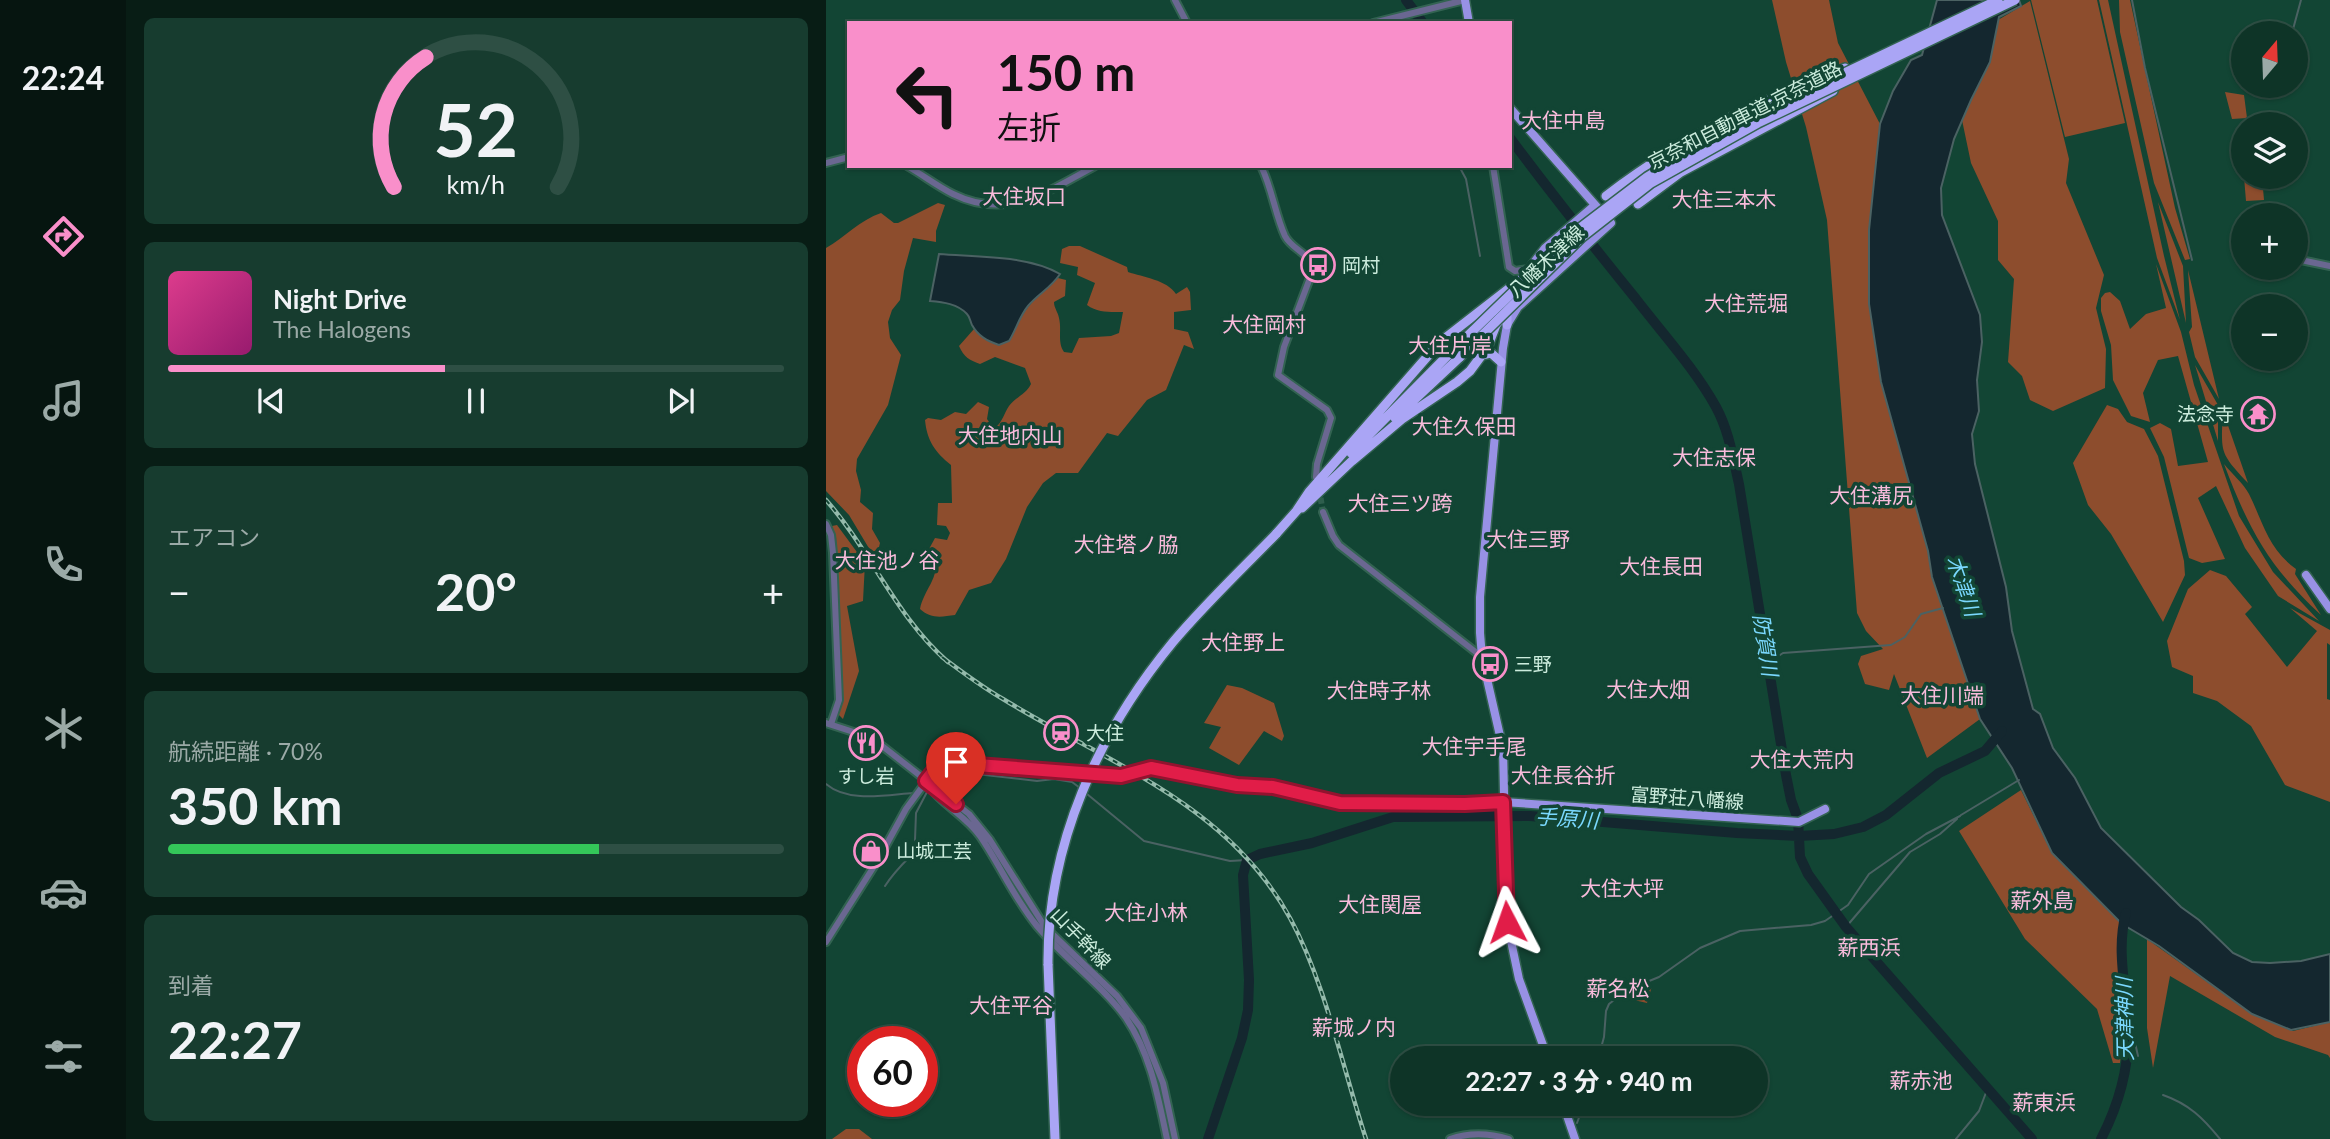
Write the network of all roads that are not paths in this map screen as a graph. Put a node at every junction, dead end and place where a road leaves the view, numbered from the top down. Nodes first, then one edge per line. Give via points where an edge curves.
1 (1175, 0) edge
2 (1465, 0) edge
3 (1998, 0) edge
4 (2015, 0) edge
5 (1186, 21) edge
6 (1380, 21) edge
7 (1469, 21) edge
8 (1899, 47) junction
9 (1861, 74) junction
10 (1512, 110) edge
11 (847, 158) edge
12 (826, 163) edge
13 (911, 168) edge
14 (1091, 168) edge
15 (1262, 168) edge
16 (1493, 168) edge
17 (1606, 196) dead end
18 (1638, 204) dead end
19 (1595, 205) junction
20 (2308, 261) edge
21 (2330, 266) edge
22 (1528, 269) junction
23 (1516, 283) junction
24 (1541, 286) junction
25 (1486, 306) junction
26 (1506, 314) junction
27 (1507, 325) junction
28 (1503, 348) junction
29 (1456, 354) junction
30 (1482, 356) junction
31 (1501, 362) junction
32 (1352, 461) junction
33 (1316, 477) dead end
34 (1297, 510) junction
35 (1323, 512) tunnel mouth
36 (826, 524) edge
37 (1276, 534) junction
38 (2306, 575) dead end
39 (2330, 609) edge
40 (1482, 657) junction
41 (829, 723) edge
42 (929, 783) junction
43 (941, 795) junction
44 (1503, 804) junction
45 (1825, 809) dead end
46 (826, 942) edge
47 (1543, 1046) edge
48 (1567, 1116) edge
49 (1057, 1139) edge
50 (1167, 1139) edge
51 (1175, 1139) edge
52 (1450, 1139) edge
53 (1509, 1139) edge
54 (1575, 1139) edge

1 - 5 street
2 - 6 street
2 - 7 main road
3 - 8 highway, 京奈和自動車道;京奈道路, bridge
4 - 9 highway, 京奈和自動車道;京奈道路, bridge
8 - 17 highway, bridge via 1753,107 1668,153
8 - 29 highway, 京奈和自動車道;京奈道路, bridge via 1715,136 1639,182 1550,254
9 - 18 highway, bridge via 1681,172
9 - 29 highway, 京奈和自動車道;京奈道路, bridge via 1720,143 1651,183 1556,261
10 - 19 main road, 八幡木津線
11 - 12 street
13 - 14 street via 967,200 1001,205 1032,199
15 - 33 street via 1285,237 1310,260 1313,270 1278,375 1327,410 1331,418
16 - 22 street via 1509,267
19 - 22 main road, 八幡木津線
19 - 24 main road, 八幡木津線 via 1611,223
20 - 21 street
22 - 23 main road, 八幡木津線
23 - 25 highway
23 - 26 main road, 八幡木津線
24 - 26 highway
24 - 27 main road, 八幡木津線 via 1518,307
25 - 26 highway via 1495,305
25 - 34 highway via 1421,362
26 - 27 highway
26 - 28 main road, 八幡木津線
26 - 30 highway
27 - 28 main road, 八幡木津線
28 - 31 main road, 八幡木津線
29 - 32 highway, 京奈和自動車道;京奈道路
29 - 34 highway, 京奈和自動車道;京奈道路
30 - 31 highway via 1491,353
30 - 32 highway via 1457,382 1402,419
31 - 40 main road, 八幡木津線 via 1480,597
32 - 37 highway, 京奈和自動車道;京奈道路
34 - 37 highway, 京奈和自動車道;京奈道路
35 - 40 street via 1345,550
36 - 41 street via 833,547 839,700
37 - 49 highway, 京奈和自動車道;京奈道路, bridge via 1167,649 1103,747 1077,804 1051,911 1048,964
38 - 39 main road
40 - 44 main road, 八幡木津線 via 1503,749
41 - 42 street, 山手幹線 via 872,738
42 - 43 street, 山手幹線
42 - 44 street via 933,772 977,765 1121,776 1151,768 1237,785 1273,787 1340,803
42 - 46 street via 917,793
43 - 50 street, 山手幹線 via 980,836 1036,925 1125,1017 1147,1058
43 - 51 street, 山手幹線 via 969,814 1045,927 1131,1013 1161,1078
44 - 45 main road, 富野荘八幡線 via 1799,822
44 - 47 main road, 八幡木津線 via 1510,942
48 - 54 main road
52 - 53 street via 1479,1133

